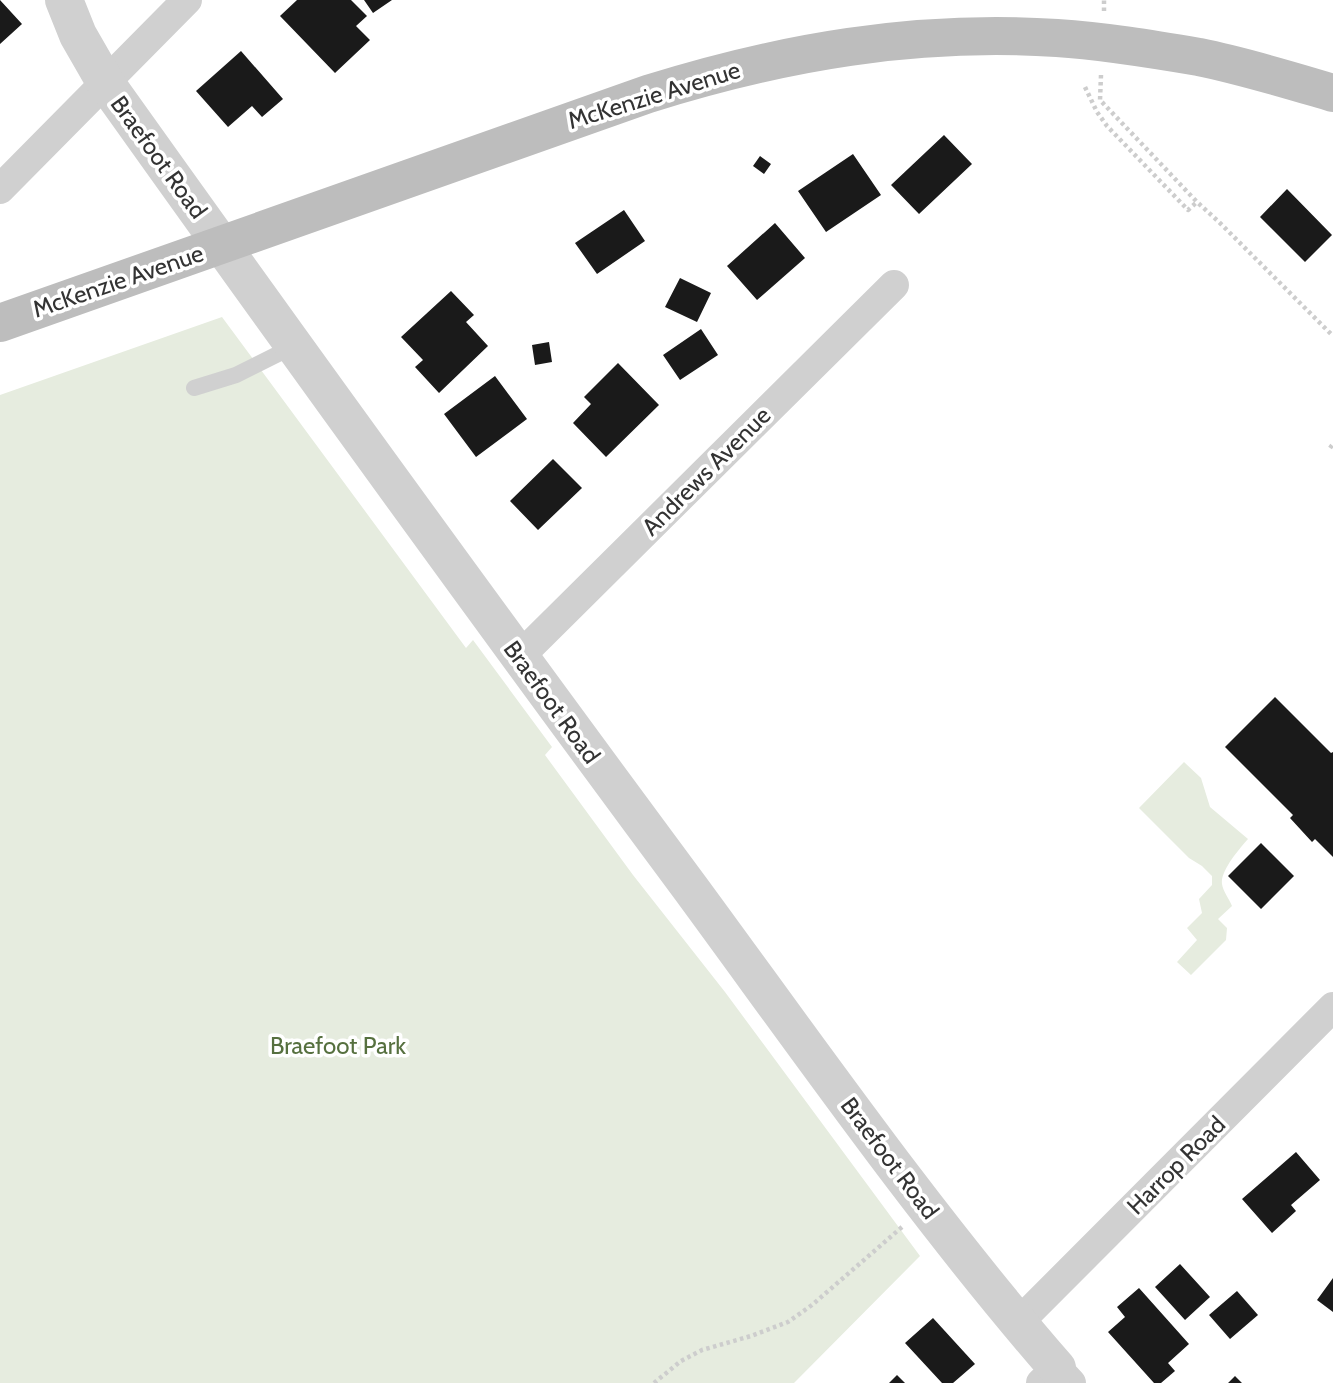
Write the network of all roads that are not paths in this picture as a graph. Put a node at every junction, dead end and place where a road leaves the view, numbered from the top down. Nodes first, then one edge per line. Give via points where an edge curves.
1 (64, 0) edge
2 (187, 0) edge
3 (105, 82) junction
4 (1333, 93) edge
5 (0, 189) edge
6 (222, 245) junction
7 (894, 285) dead end
8 (0, 323) edge
9 (294, 346) junction
10 (194, 388) dead end
11 (519, 657) junction
12 (1333, 1007) edge
13 (1018, 1323) junction
14 (1057, 1378) edge

1 - 3 street, Braefoot Road
2 - 3 street
3 - 5 street
3 - 6 street, Braefoot Road
4 - 6 main road, McKenzie Avenue via 1202,58 1090,41 994,36 872,43 701,77
6 - 8 main road, McKenzie Avenue
6 - 9 street, Braefoot Road
7 - 11 street, Andrews Avenue
9 - 10 lane via 236,375
9 - 11 street, Braefoot Road
11 - 13 street, Braefoot Road via 925,1206
12 - 13 street, Harrop Road
13 - 14 street, Braefoot Road

